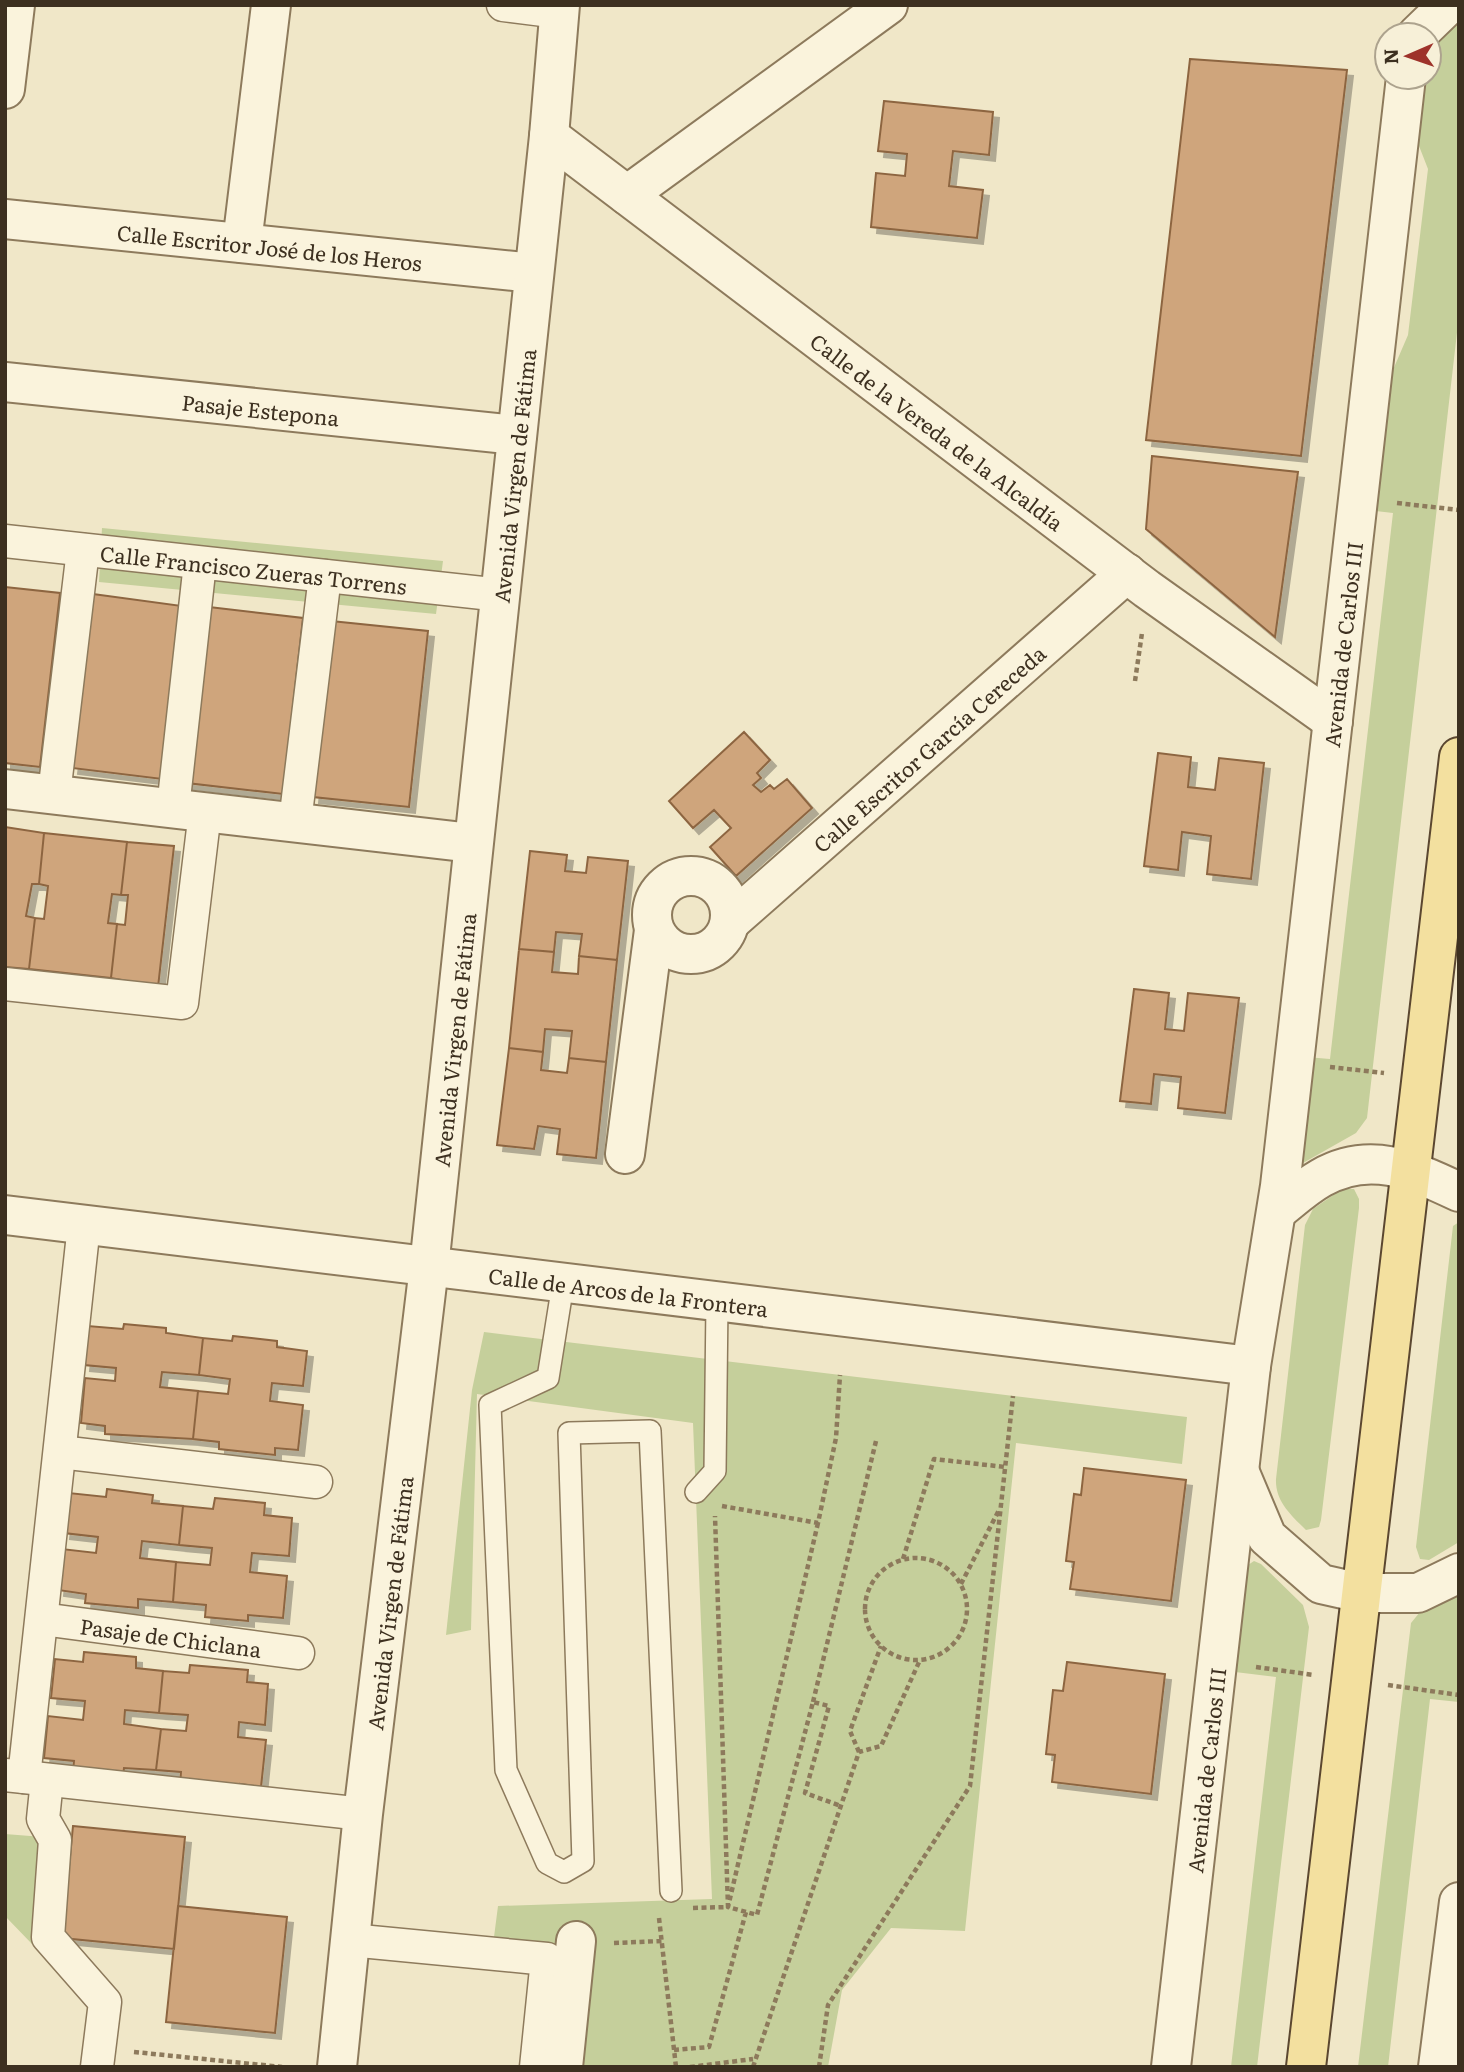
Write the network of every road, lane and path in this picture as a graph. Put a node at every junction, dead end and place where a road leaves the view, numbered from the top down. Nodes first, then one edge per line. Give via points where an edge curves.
1 (15, 5) edge
2 (271, 5) edge
3 (503, 5) edge
4 (888, 5) edge
5 (1448, 5) edge
6 (560, 9) edge
7 (1431, 21) edge
8 (5, 89) edge
9 (1404, 91) edge
10 (549, 136) junction
11 (627, 195) junction
12 (5, 219) edge
13 (242, 243) junction
14 (534, 273) junction
15 (5, 382) edge
16 (517, 435) junction
17 (1358, 498) junction
18 (1459, 510) edge
19 (5, 541) edge
20 (83, 550) junction
21 (200, 563) junction
22 (1127, 573) junction
23 (325, 576) junction
24 (500, 595) junction
25 (1333, 720) junction
26 (1459, 757) edge
27 (5, 789) edge
28 (54, 794) junction
29 (189, 810) junction
30 (295, 822) junction
31 (472, 843) junction
32 (730, 922) junction
33 (654, 930) junction
34 (5, 984) edge
35 (1294, 1063) junction
36 (1422, 1077) junction
37 (625, 1154) dead end
38 (1411, 1169) junction
39 (1459, 1192) edge
40 (1277, 1211) junction
41 (5, 1215) edge
42 (84, 1225) junction
43 (429, 1267) junction
44 (563, 1284) junction
45 (717, 1303) junction
46 (1251, 1366) junction
47 (840, 1375) dead end
48 (1013, 1396) dead end
49 (876, 1441) dead end
50 (60, 1452) junction
51 (1005, 1466) junction
52 (1239, 1472) junction
53 (316, 1482) dead end
54 (696, 1492) dead end
55 (1001, 1507) junction
56 (818, 1523) junction
57 (903, 1559) junction
58 (1459, 1573) edge
59 (961, 1584) junction
60 (1362, 1593) junction
61 (42, 1619) junction
62 (881, 1646) junction
63 (298, 1653) dead end
64 (920, 1661) junction
65 (813, 1702) junction
66 (859, 1752) junction
67 (25, 1777) edge
68 (841, 1805) junction
69 (363, 1814) junction
70 (671, 1891) dead end
71 (1459, 1902) edge
72 (728, 1907) junction
73 (686, 1909) dead end
74 (658, 1910) dead end
75 (746, 1912) junction
76 (350, 1940) junction
77 (662, 1941) junction
78 (593, 1942) joint
79 (674, 2050) junction
80 (98, 2058) edge
81 (753, 2059) junction
82 (282, 2067) edge
83 (337, 2067) edge
84 (536, 2067) edge
85 (563, 2067) edge
86 (676, 2067) edge
87 (690, 2067) edge
88 (752, 2067) edge
89 (819, 2067) edge
90 (1171, 2067) edge
91 (1306, 2067) edge
92 (1438, 2067) edge

1 - 8 street
2 - 13 street
3 - 6 street, Avenida Virgen de Fátima
4 - 11 street
5 - 7 street
6 - 10 street, Avenida Virgen de Fátima
9 - 17 street, Avenida de Carlos III
10 - 11 street, Calle de la Vereda de la Alcaldía
10 - 14 street, Avenida Virgen de Fátima
11 - 22 street, Calle de la Vereda de la Alcaldía
12 - 13 street, Calle Escritor José de los Heros
13 - 14 street, Calle Escritor José de los Heros
14 - 16 street, Avenida Virgen de Fátima
15 - 16 street, Pasaje Estepona
16 - 24 street, Avenida Virgen de Fátima
17 - 18 path
17 - 25 street, Avenida de Carlos III
19 - 20 street, Calle Francisco Zueras Torrens
20 - 21 street, Calle Francisco Zueras Torrens
20 - 28 street
21 - 23 street, Calle Francisco Zueras Torrens
21 - 29 street
22 - 25 street, Calle de la Vereda de la Alcaldía
22 - 32 street, Calle Escritor García Cereceda
23 - 24 street, Calle Francisco Zueras Torrens
23 - 30 street
24 - 31 street, Avenida Virgen de Fátima
25 - 35 street, Avenida de Carlos III
26 - 36 main road
27 - 28 street
28 - 29 street
29 - 30 street
29 - 34 street via 182,1003
30 - 31 street
31 - 43 street, Avenida Virgen de Fátima
32 - 33 street via 721,942 698,954 671,950
32 - 33 street via 724,893 716,884 692,876 667,884 659,892 653,904
33 - 37 street
35 - 36 path
35 - 40 street, Avenida de Carlos III
36 - 38 main road
38 - 39 street
38 - 40 street via 1357,1163 1320,1178
38 - 60 main road
40 - 46 street, Avenida de Carlos III
41 - 42 street, Calle de Arcos de la Frontera
42 - 43 street, Calle de Arcos de la Frontera
42 - 50 street
43 - 44 street, Calle de Arcos de la Frontera
43 - 69 street, Avenida Virgen de Fátima
44 - 45 street, Calle de Arcos de la Frontera
44 - 70 lane via 548,1378 490,1405 506,1770 547,1863 564,1872 583,1861 569,1433 650,1431
45 - 46 street, Calle de Arcos de la Frontera
45 - 54 lane via 715,1471
46 - 52 street, Avenida de Carlos III
47 - 56 path via 836,1438
48 - 51 path
49 - 65 path
50 - 53 street
50 - 61 street
51 - 55 path
51 - 57 path via 934,1459
52 - 60 street via 1268,1537 1321,1584
52 - 90 street, Avenida de Carlos III
55 - 59 path
55 - 89 path via 970,1786 828,2005
56 - 72 path
56 - 72 path via 714,1505
57 - 59 path via 937,1561
57 - 62 path via 888,1565 867,1592 867,1626
58 - 60 street via 1418,1593
59 - 64 path via 967,1601 962,1633 951,1647
60 - 91 main road
61 - 63 street, Pasaje de Chiclana
61 - 67 street
62 - 64 path via 903,1659
62 - 66 path via 850,1731
64 - 66 path via 881,1746
65 - 68 path via 829,1706 805,1793
65 - 75 path via 757,1914
66 - 68 path
67 - 69 street
67 - 80 street via 55,1840 48,1937 105,2002
68 - 81 path
69 - 76 street, Avenida Virgen de Fátima
71 - 92 street
72 - 73 path
72 - 75 path
74 - 77 path
75 - 79 path via 709,2048
76 - 83 street, Avenida Virgen de Fátima
76 - 84 street via 547,1959
77 - 78 path
77 - 79 path
78 - 85 street
79 - 86 path
80 - 82 path
81 - 87 path
81 - 88 path

